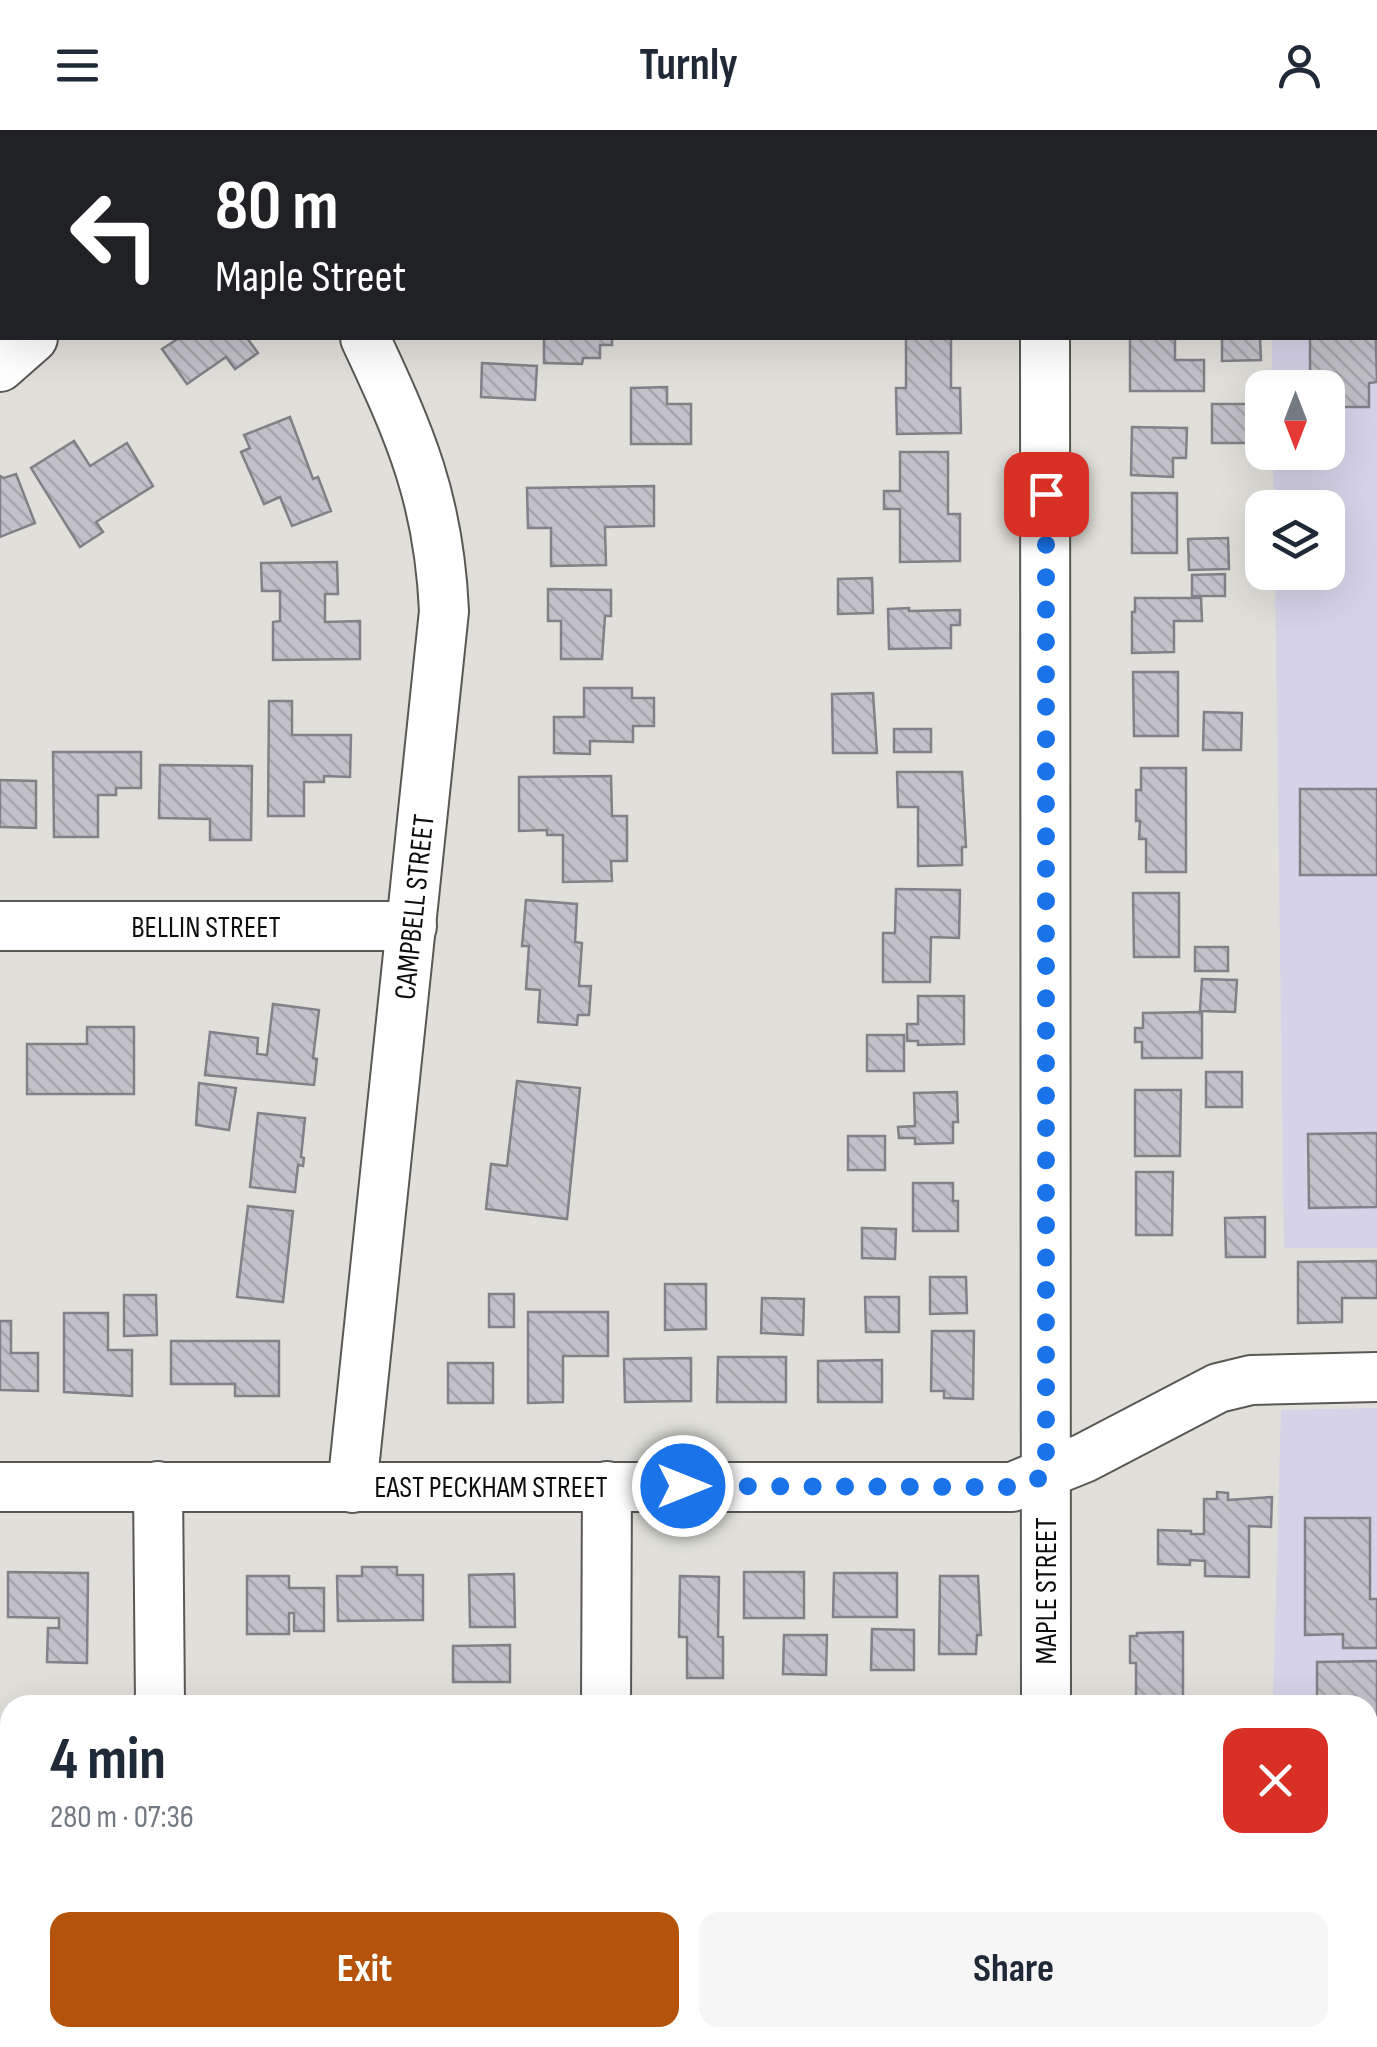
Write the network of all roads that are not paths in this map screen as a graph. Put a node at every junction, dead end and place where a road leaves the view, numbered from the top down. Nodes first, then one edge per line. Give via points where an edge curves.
1 (31, 340) edge
2 (365, 340) edge
3 (1045, 340) edge
4 (0, 367) edge
5 (0, 926) edge
6 (412, 926) junction
7 (1377, 1377) edge
8 (1046, 1476) junction
9 (158, 1486) junction
10 (607, 1486) junction
11 (0, 1487) edge
12 (352, 1488) junction
13 (160, 1695) edge
14 (606, 1695) edge
15 (1046, 1695) edge

1 - 4 street
2 - 6 street, CAMPBELL STREET via 423,472 442,564 441,658
3 - 8 street, MAPLE STREET
5 - 6 street, BELLIN STREET
6 - 12 street, CAMPBELL STREET
7 - 8 street, EAST PECKHAM STREET via 1250,1380 1218,1388
8 - 10 street, EAST PECKHAM STREET via 1012,1487
8 - 15 street, MAPLE STREET
9 - 11 street, EAST PECKHAM STREET
9 - 12 street, EAST PECKHAM STREET
9 - 13 street
10 - 12 street, EAST PECKHAM STREET
10 - 14 street

